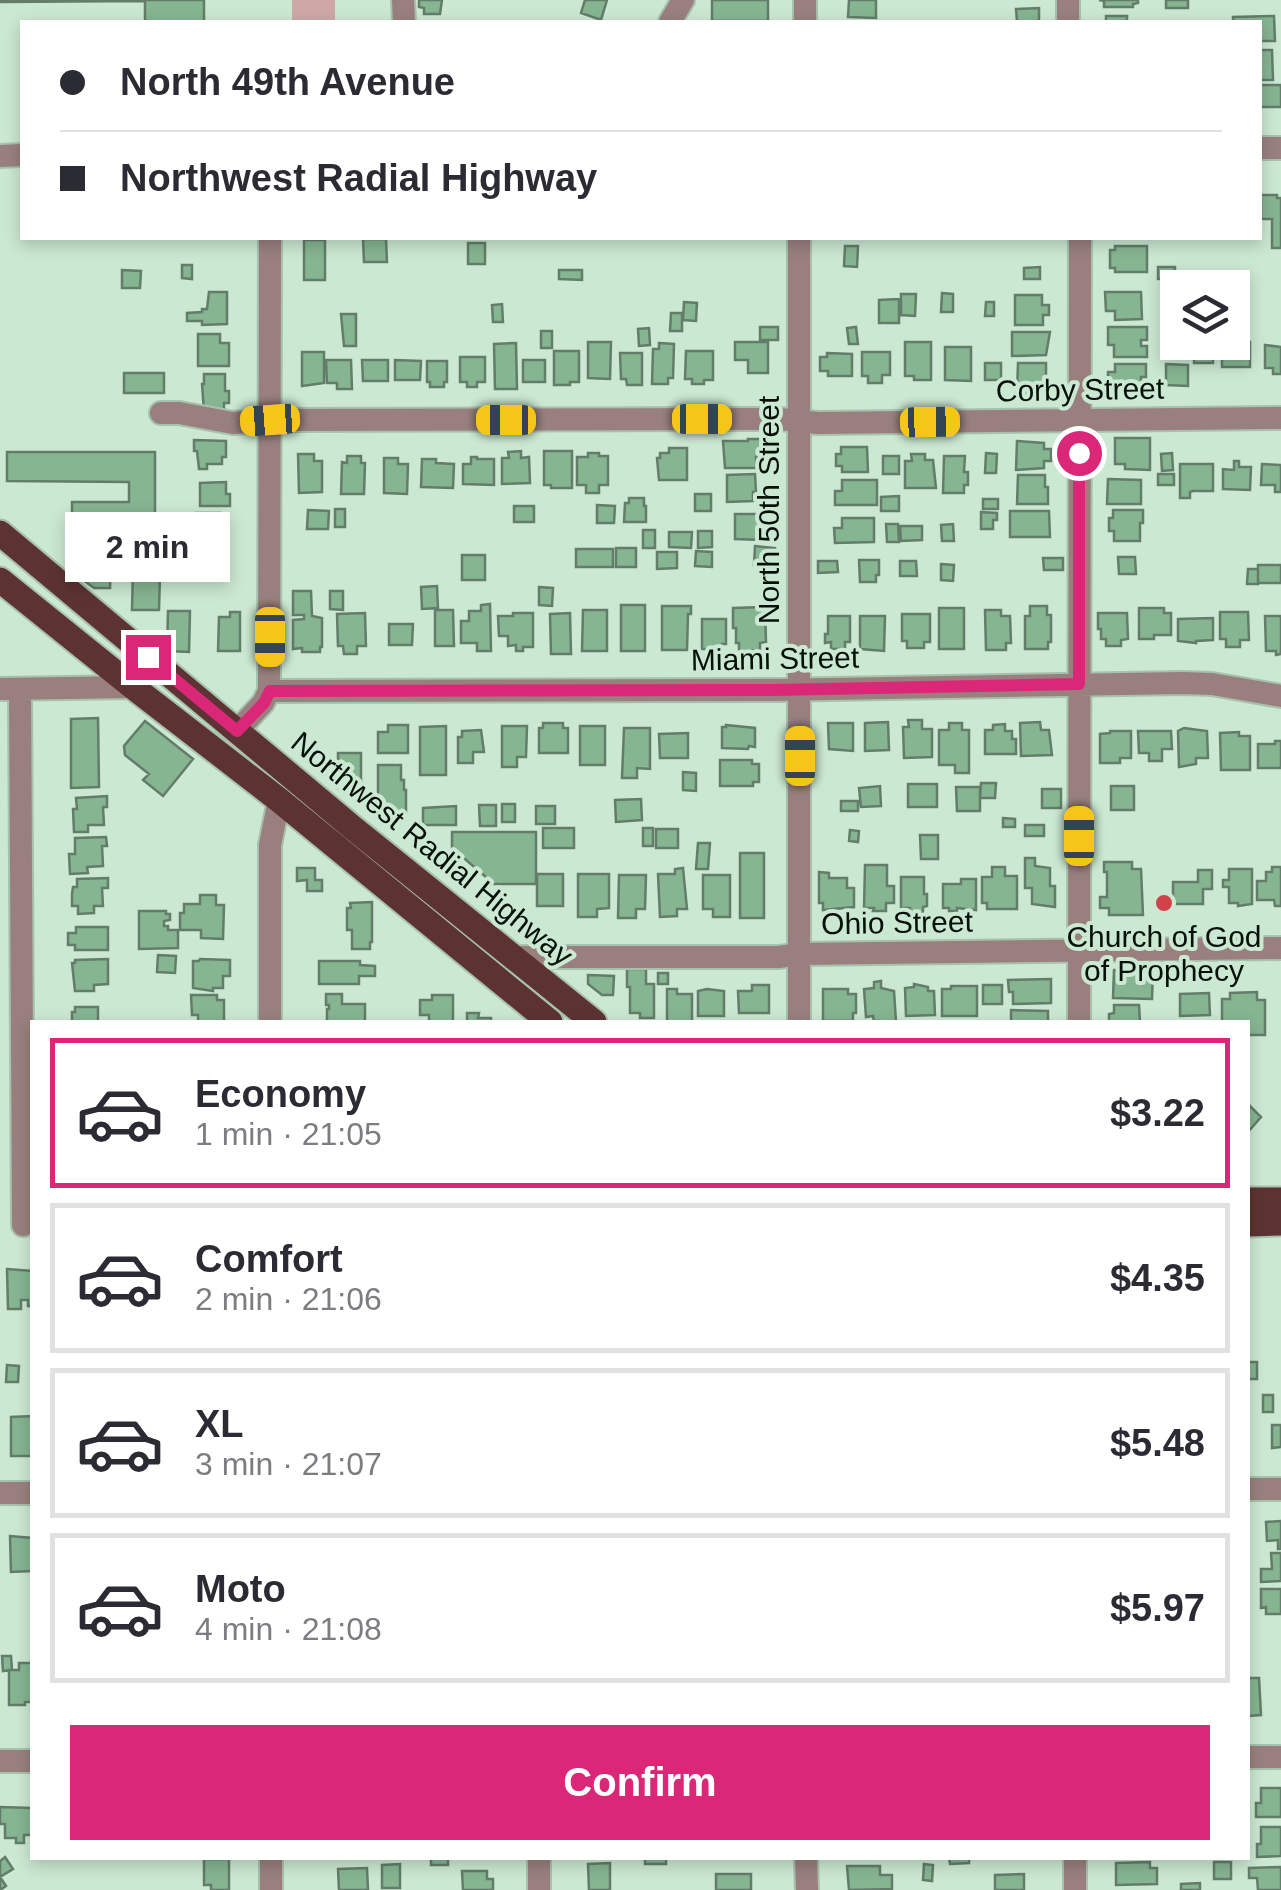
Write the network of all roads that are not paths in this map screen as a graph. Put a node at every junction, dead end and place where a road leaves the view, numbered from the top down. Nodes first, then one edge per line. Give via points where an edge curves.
1 (270, 240) edge
2 (799, 240) edge
3 (1080, 240) edge
4 (161, 413) dead end
5 (1281, 418) edge
6 (270, 420) junction
7 (1079, 420) junction
8 (800, 421) junction
9 (0, 533) edge
10 (0, 580) edge
11 (1079, 684) junction
12 (133, 687) junction
13 (10, 689) edge
14 (800, 689) junction
15 (270, 691) junction
16 (1281, 696) edge
17 (237, 731) junction
18 (279, 800) junction
19 (1281, 948) edge
20 (1079, 950) junction
21 (799, 954) junction
22 (513, 957) junction
23 (270, 1020) edge
24 (548, 1020) edge
25 (592, 1020) edge
26 (798, 1020) edge
27 (1079, 1020) edge
28 (1250, 1200) edge
29 (1281, 1200) edge
30 (1281, 1223) edge
31 (1250, 1224) edge
32 (18, 1225) edge
33 (1281, 1489) edge
34 (1250, 1490) edge
35 (30, 1493) edge
36 (0, 1494) edge
37 (1250, 1757) edge
38 (1281, 1757) edge
39 (0, 1761) edge
40 (30, 1761) edge
41 (271, 1860) edge
42 (539, 1860) edge
43 (806, 1860) edge
44 (1075, 1860) edge
45 (271, 1890) edge
46 (539, 1890) edge
47 (806, 1890) edge
48 (1075, 1890) edge

1 - 6 street
2 - 8 street, North 50th Street
3 - 7 street
4 - 6 street, Corby Street
5 - 7 street, Corby Street
6 - 8 street, Corby Street
6 - 15 street
7 - 8 street, Corby Street
7 - 11 street
8 - 14 street, North 50th Street
9 - 17 main road, Northwest Radial Highway
10 - 12 main road, Northwest Radial Highway
11 - 14 street, Miami Street
11 - 16 street, Miami Street via 1212,684
11 - 20 street
12 - 13 street
12 - 18 main road, Northwest Radial Highway
13 - 32 street
14 - 15 street, Miami Street
14 - 21 street, North 50th Street
15 - 17 street
17 - 22 main road, Northwest Radial Highway
18 - 23 street via 270,845
18 - 24 main road, Northwest Radial Highway
19 - 20 street, Ohio Street
20 - 21 street, Ohio Street
20 - 27 street
21 - 22 street, Ohio Street
21 - 26 street, North 50th Street
22 - 25 main road, Northwest Radial Highway
28 - 29 main road
30 - 31 main road
33 - 34 street
35 - 36 street
37 - 38 street
39 - 40 street
41 - 45 street
42 - 46 street
43 - 47 street
44 - 48 street

